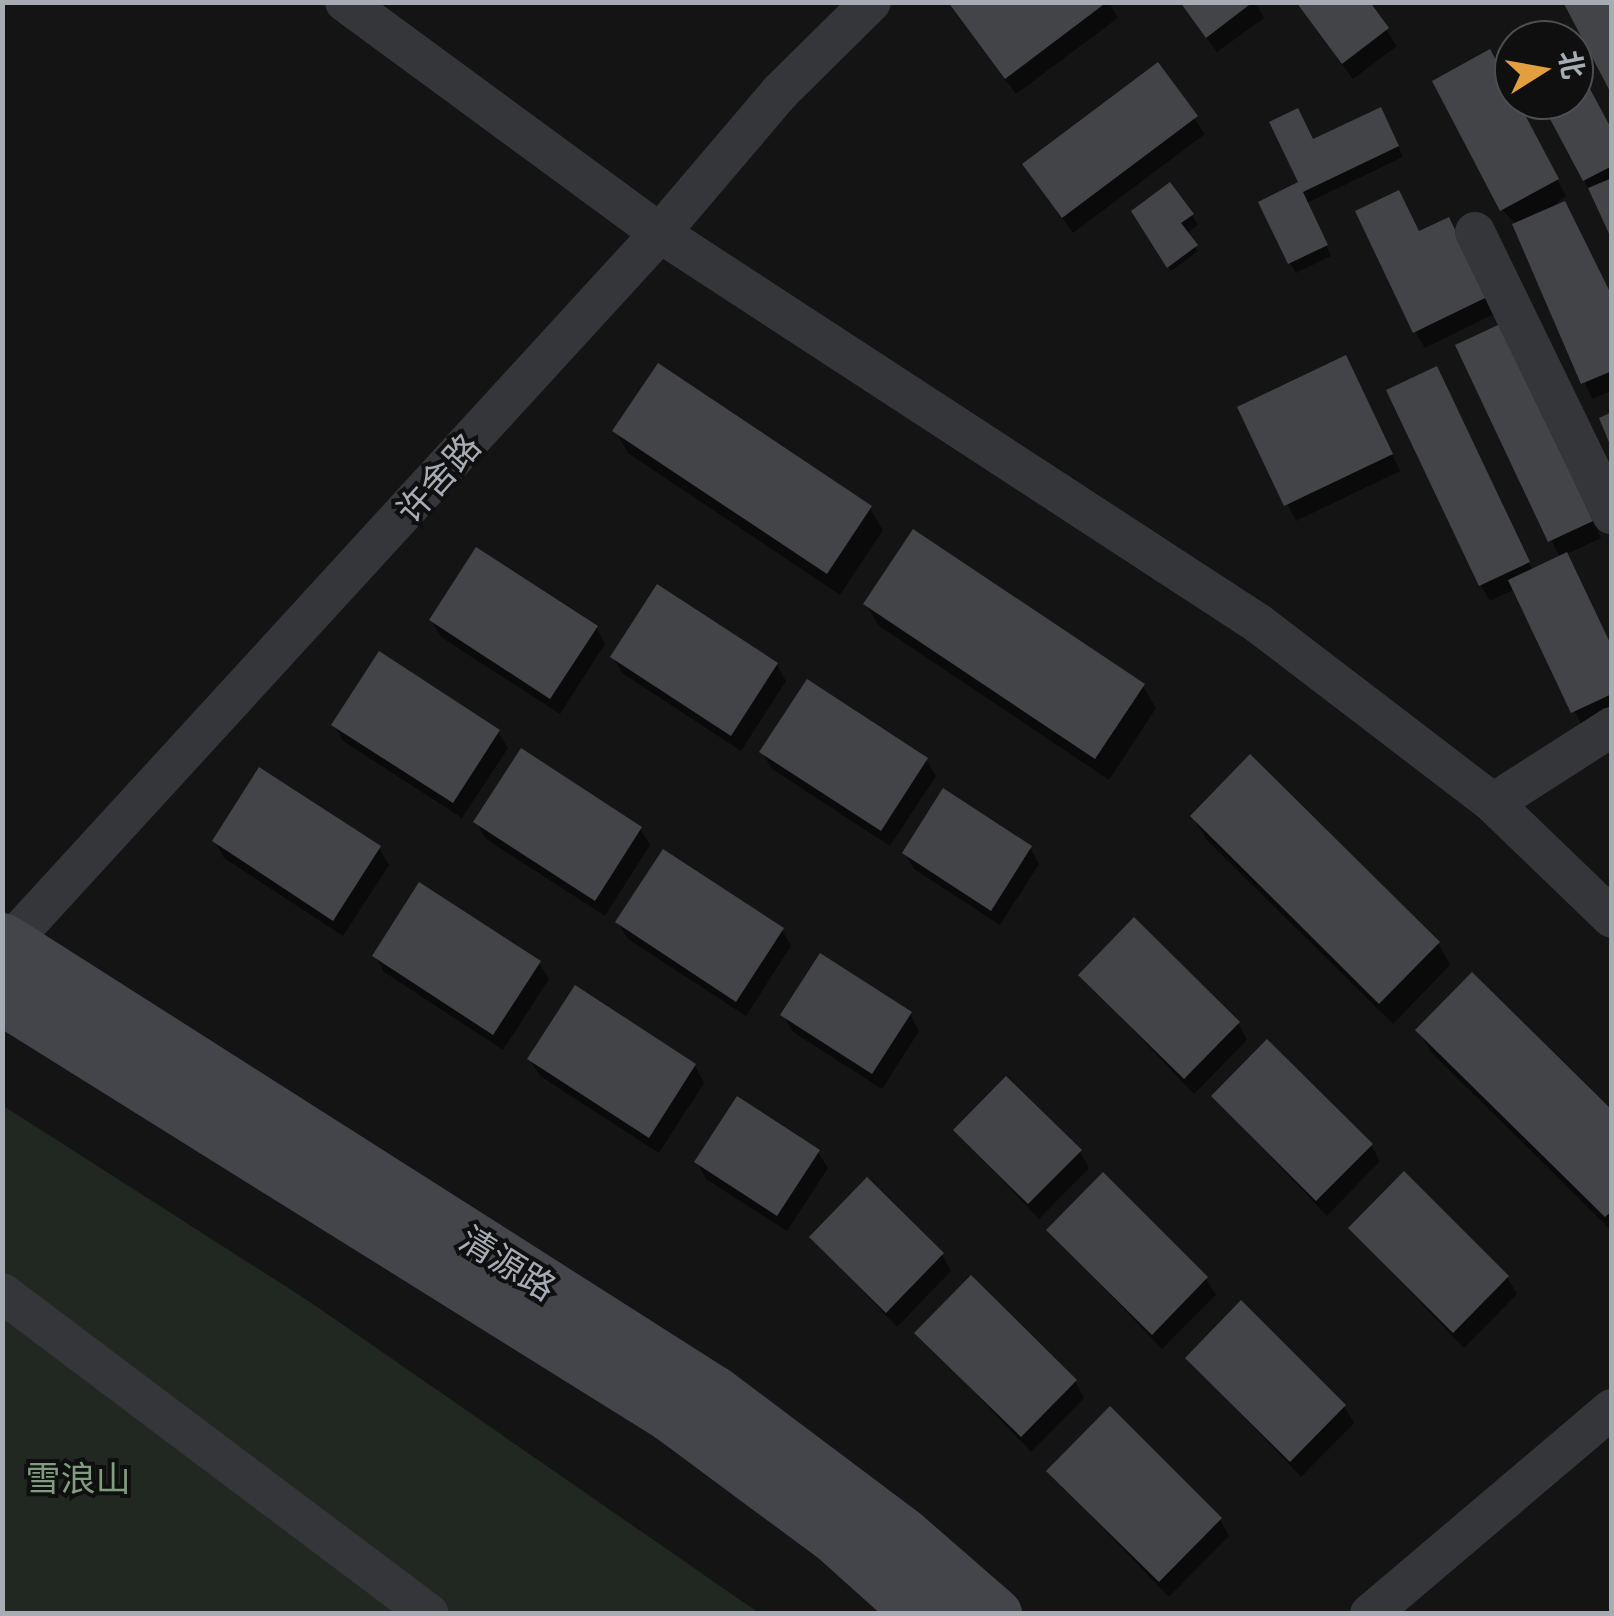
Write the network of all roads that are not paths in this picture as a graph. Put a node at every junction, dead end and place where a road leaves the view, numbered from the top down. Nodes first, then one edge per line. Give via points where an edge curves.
1 (345, 2) edge
2 (871, 2) edge
3 (1475, 232) dead end
4 (660, 233) junction
5 (1612, 514) edge
6 (1612, 727) edge
7 (1493, 803) junction
8 (1612, 918) edge
9 (4, 958) edge
10 (2, 1293) edge
11 (1612, 1409) edge
12 (429, 1614) edge
13 (922, 1614) edge
14 (994, 1614) edge
15 (1370, 1614) edge

1 - 4 street
2 - 4 street, 许舍路 via 780,92
3 - 5 street
4 - 7 street via 1259,624
4 - 9 street, 许舍路
6 - 7 street
7 - 8 street
9 - 13 street, 清源路 via 670,1414 835,1536
9 - 14 street, 清源路 via 714,1393 903,1535
10 - 12 street
11 - 15 street

